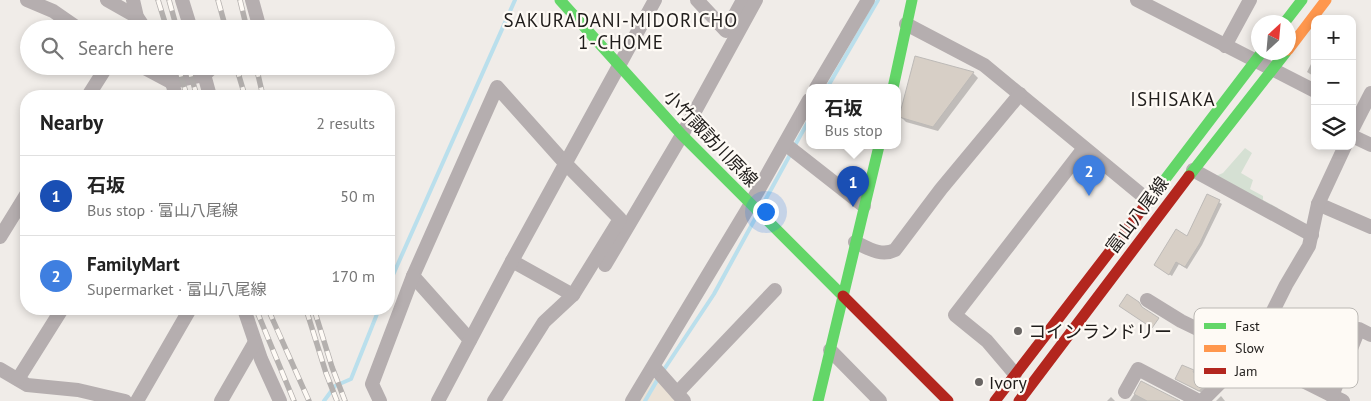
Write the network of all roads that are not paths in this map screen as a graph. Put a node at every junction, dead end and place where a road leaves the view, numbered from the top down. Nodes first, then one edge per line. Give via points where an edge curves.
1 (27, 0) edge
2 (106, 0) edge
3 (133, 0) edge
4 (182, 0) edge
5 (252, 0) edge
6 (560, 0) edge
7 (655, 0) edge
8 (697, 0) edge
9 (744, 0) edge
10 (756, 0) edge
11 (868, 0) edge
12 (912, 0) edge
13 (1137, 0) edge
14 (1250, 0) edge
15 (1302, 0) edge
16 (1326, 0) edge
17 (1290, 15) edge
18 (65, 20) edge
19 (136, 20) edge
20 (140, 20) edge
21 (188, 20) edge
22 (258, 20) edge
23 (906, 24) junction
24 (1296, 39) edge
25 (1225, 46) junction
26 (1251, 54) edge
27 (1257, 60) edge
28 (1262, 60) edge
29 (1280, 60) edge
30 (619, 65) junction
31 (1273, 70) junction
32 (101, 75) edge
33 (158, 75) edge
34 (169, 75) edge
35 (190, 75) edge
36 (208, 75) edge
37 (171, 82) junction
38 (818, 84) edge
39 (894, 84) edge
40 (1311, 89) edge
41 (92, 90) edge
42 (174, 90) edge
43 (209, 90) edge
44 (1371, 93) edge
45 (1020, 94) junction
46 (806, 106) edge
47 (1356, 111) edge
48 (682, 135) junction
49 (1356, 138) edge
50 (785, 144) junction
51 (1371, 145) edge
52 (1084, 148) junction
53 (878, 149) edge
54 (1343, 150) edge
55 (565, 163) junction
56 (1193, 170) junction
57 (1149, 201) junction
58 (1318, 204) junction
59 (750, 205) junction
60 (864, 206) junction
61 (20, 207) edge
62 (1371, 227) edge
63 (1312, 236) junction
64 (0, 237) edge
65 (854, 242) junction
66 (512, 261) junction
67 (605, 265) dead end
68 (413, 276) junction
69 (775, 290) dead end
70 (573, 295) junction
71 (842, 296) junction
72 (1147, 300) dead end
73 (1274, 308) edge
74 (58, 315) edge
75 (187, 315) edge
76 (246, 315) edge
77 (1194, 327) edge
78 (1358, 332) edge
79 (1371, 335) edge
80 (470, 340) junction
81 (255, 342) junction
82 (830, 350) junction
83 (654, 367) junction
84 (0, 369) edge
85 (1015, 374) junction
86 (18, 379) junction
87 (1214, 388) edge
88 (1318, 388) edge
89 (1125, 392) dead end
90 (681, 397) edge
91 (1338, 398) edge
92 (125, 401) edge
93 (137, 401) edge
94 (221, 401) edge
95 (280, 401) edge
96 (380, 401) edge
97 (438, 401) edge
98 (494, 401) edge
99 (632, 401) edge
100 (818, 401) edge
101 (880, 401) edge
102 (948, 401) edge
103 (995, 401) edge
104 (1019, 401) edge
105 (1201, 401) edge

1 - 18 street
2 - 19 street
3 - 20 street
4 - 21 street
5 - 22 street
6 - 30 main road, 小竹諏訪川原線
7 - 30 street
8 - 9 street via 726,31
10 - 48 street
11 - 38 street
12 - 23 main road
13 - 25 street
14 - 25 street
15 - 17 main road
16 - 24 main road, 富山八尾線
23 - 39 main road
23 - 45 street via 984,65
25 - 26 street
27 - 57 main road, 富山八尾線
28 - 31 street
29 - 31 main road, 富山八尾線
30 - 48 main road, 小竹諏訪川原線
30 - 55 street
31 - 40 street
31 - 56 main road, 富山八尾線
32 - 41 street
33 - 37 street
34 - 37 street
35 - 37 street
36 - 43 street
37 - 42 street
44 - 47 street
45 - 52 street
45 - 65 street via 895,250 888,254 879,253
46 - 50 street
48 - 59 main road, 小竹諏訪川原線
48 - 67 street
49 - 51 street
50 - 59 street
50 - 60 street
52 - 57 street
52 - 85 street via 956,315 987,340
53 - 60 main road
54 - 58 street
55 - 66 street
55 - 68 street via 497,87
55 - 70 street via 620,219
56 - 63 street
56 - 104 main road, 富山八尾線
57 - 85 main road, 富山八尾線
58 - 62 street
58 - 63 street
59 - 71 main road, 小竹諏訪川原線
59 - 83 street
60 - 65 main road
61 - 64 street
63 - 73 street
65 - 71 main road
66 - 70 street
66 - 80 street
68 - 80 street
68 - 96 street via 372,384
69 - 90 street
70 - 98 street via 544,322
71 - 82 main road
71 - 102 main road, 小竹諏訪川原線
72 - 77 street
74 - 86 street
75 - 93 street
76 - 81 street
78 - 79 street via 1359,329
80 - 97 street
81 - 94 street
81 - 95 street
82 - 100 main road
82 - 101 street
83 - 90 street
83 - 99 street
84 - 86 street
85 - 103 main road, 富山八尾線
86 - 92 street via 27,385 78,390
87 - 105 street
88 - 91 street
89 - 105 street via 1138,369

